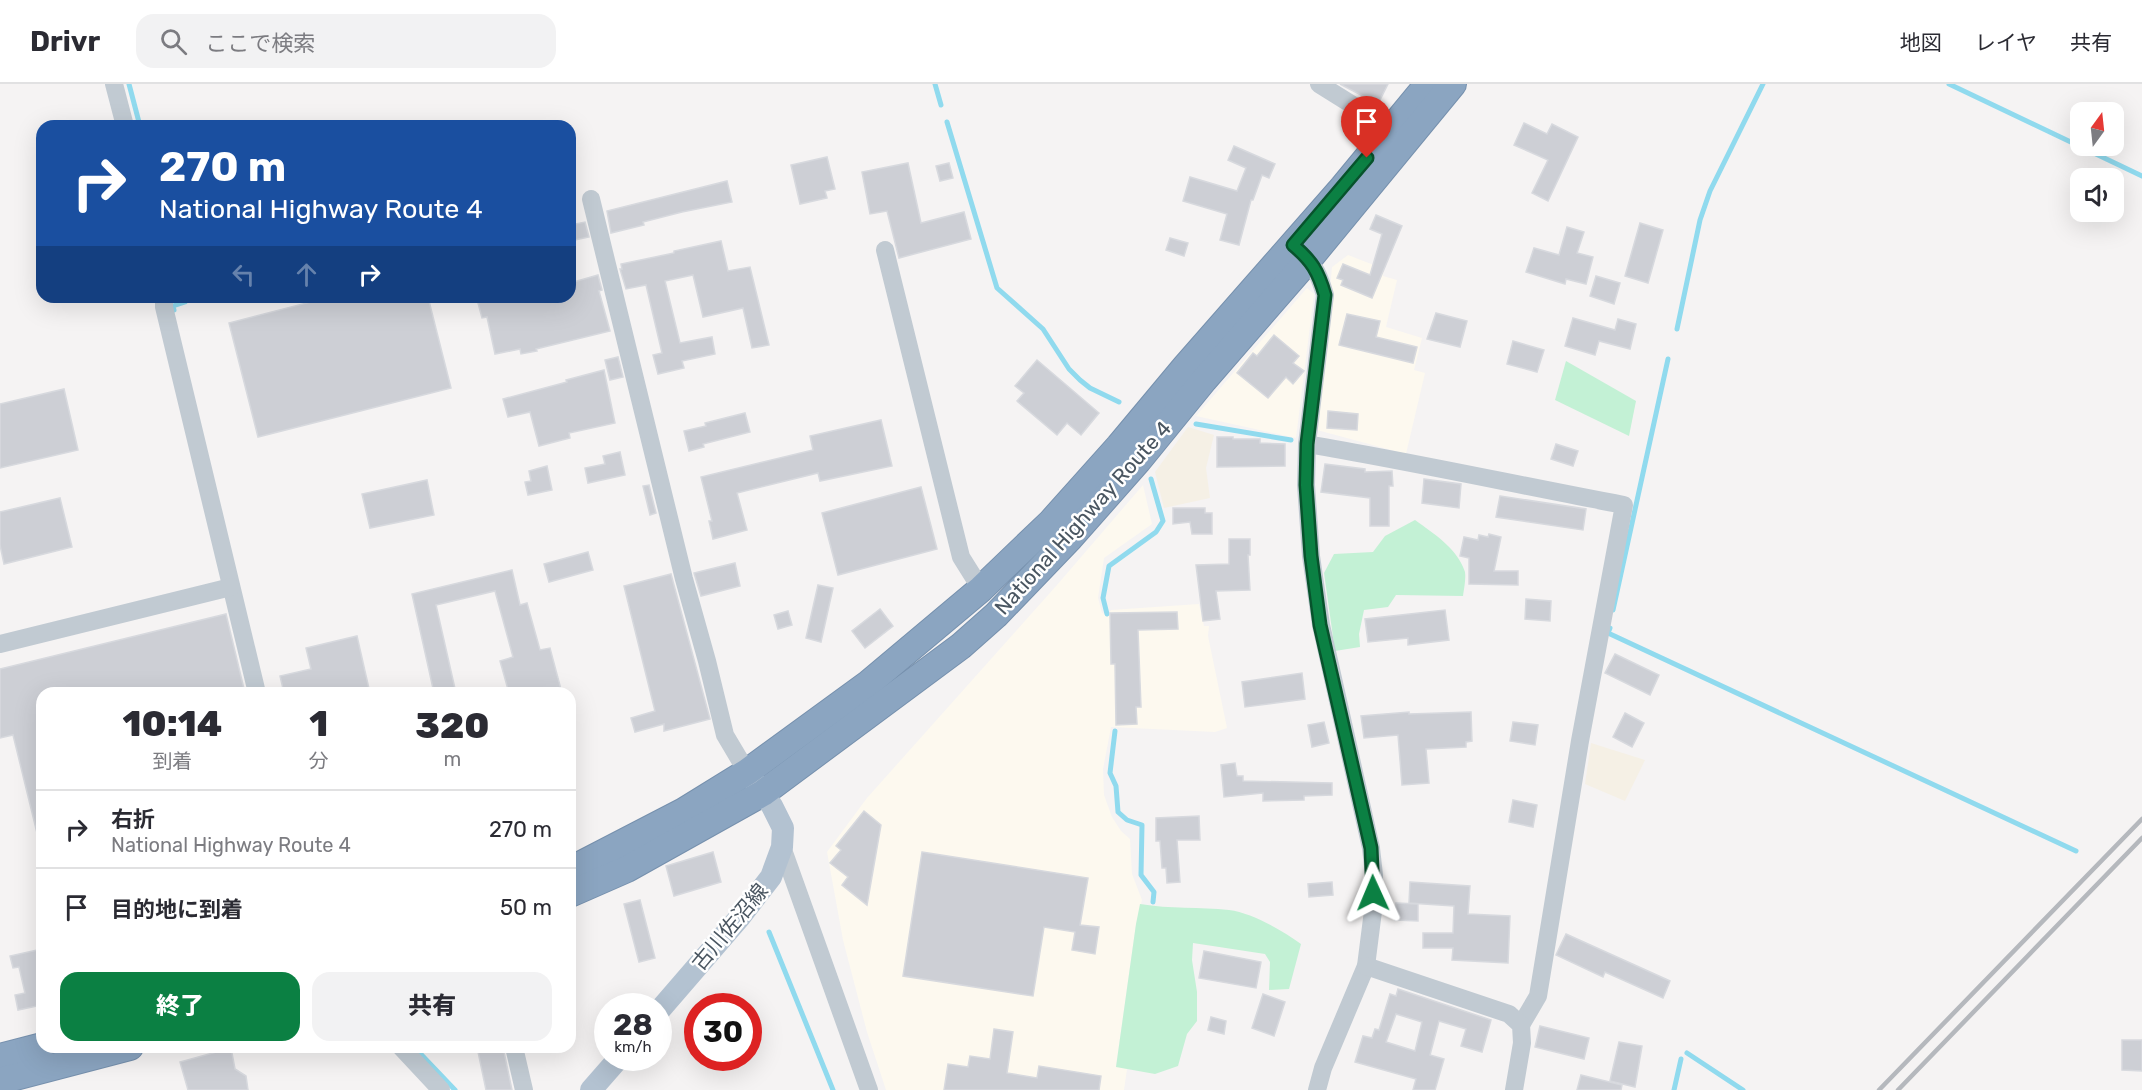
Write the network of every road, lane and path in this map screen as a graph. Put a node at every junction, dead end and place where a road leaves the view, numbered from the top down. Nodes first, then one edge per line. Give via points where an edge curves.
1 (114, 84) edge
2 (1319, 84) edge
3 (1428, 84) edge
4 (1452, 84) edge
5 (123, 120) edge
6 (1391, 129) junction
7 (591, 199) dead end
8 (885, 250) dead end
9 (1301, 252) junction
10 (164, 303) edge
11 (1307, 444) junction
12 (231, 587) junction
13 (981, 589) junction
14 (0, 645) edge
15 (256, 687) edge
16 (747, 772) junction
17 (763, 793) junction
18 (782, 847) junction
19 (576, 867) edge
20 (576, 891) edge
21 (1366, 966) junction
22 (672, 996) edge
23 (1521, 1025) junction
24 (36, 1048) edge
25 (108, 1053) edge
26 (407, 1053) edge
27 (515, 1053) edge
28 (0, 1057) edge
29 (608, 1071) edge
30 (0, 1082) edge
31 (441, 1090) edge
32 (524, 1090) edge
33 (591, 1090) edge
34 (869, 1090) edge
35 (1317, 1090) edge
36 (1514, 1090) edge

1 - 5 street
2 - 6 street
3 - 6 highway, National Highway Route 4
4 - 9 highway, National Highway Route 4
6 - 9 highway, National Highway Route 4
7 - 16 street via 725,735
8 - 13 street via 961,557
9 - 11 street via 1318,273 1325,295
9 - 13 highway, National Highway Route 4 via 1051,522
9 - 17 highway, National Highway Route 4 via 1071,538 996,615 961,646
10 - 12 street
11 - 21 street via 1311,556 1320,625 1372,857 1373,911
11 - 23 street via 1624,505 1538,996
12 - 14 street
12 - 15 street
13 - 16 highway, National Highway Route 4 via 869,683
16 - 17 main road, 古川佐沼線
16 - 19 highway, National Highway Route 4 via 684,811
17 - 18 main road, 古川佐沼線 via 783,828
17 - 20 highway, National Highway Route 4 via 627,869
18 - 22 main road, 古川佐沼線 via 771,877
18 - 34 street
21 - 23 street via 1509,1014
21 - 35 street
23 - 36 street
24 - 28 highway
25 - 30 highway
26 - 31 street
27 - 32 street
29 - 33 main road

